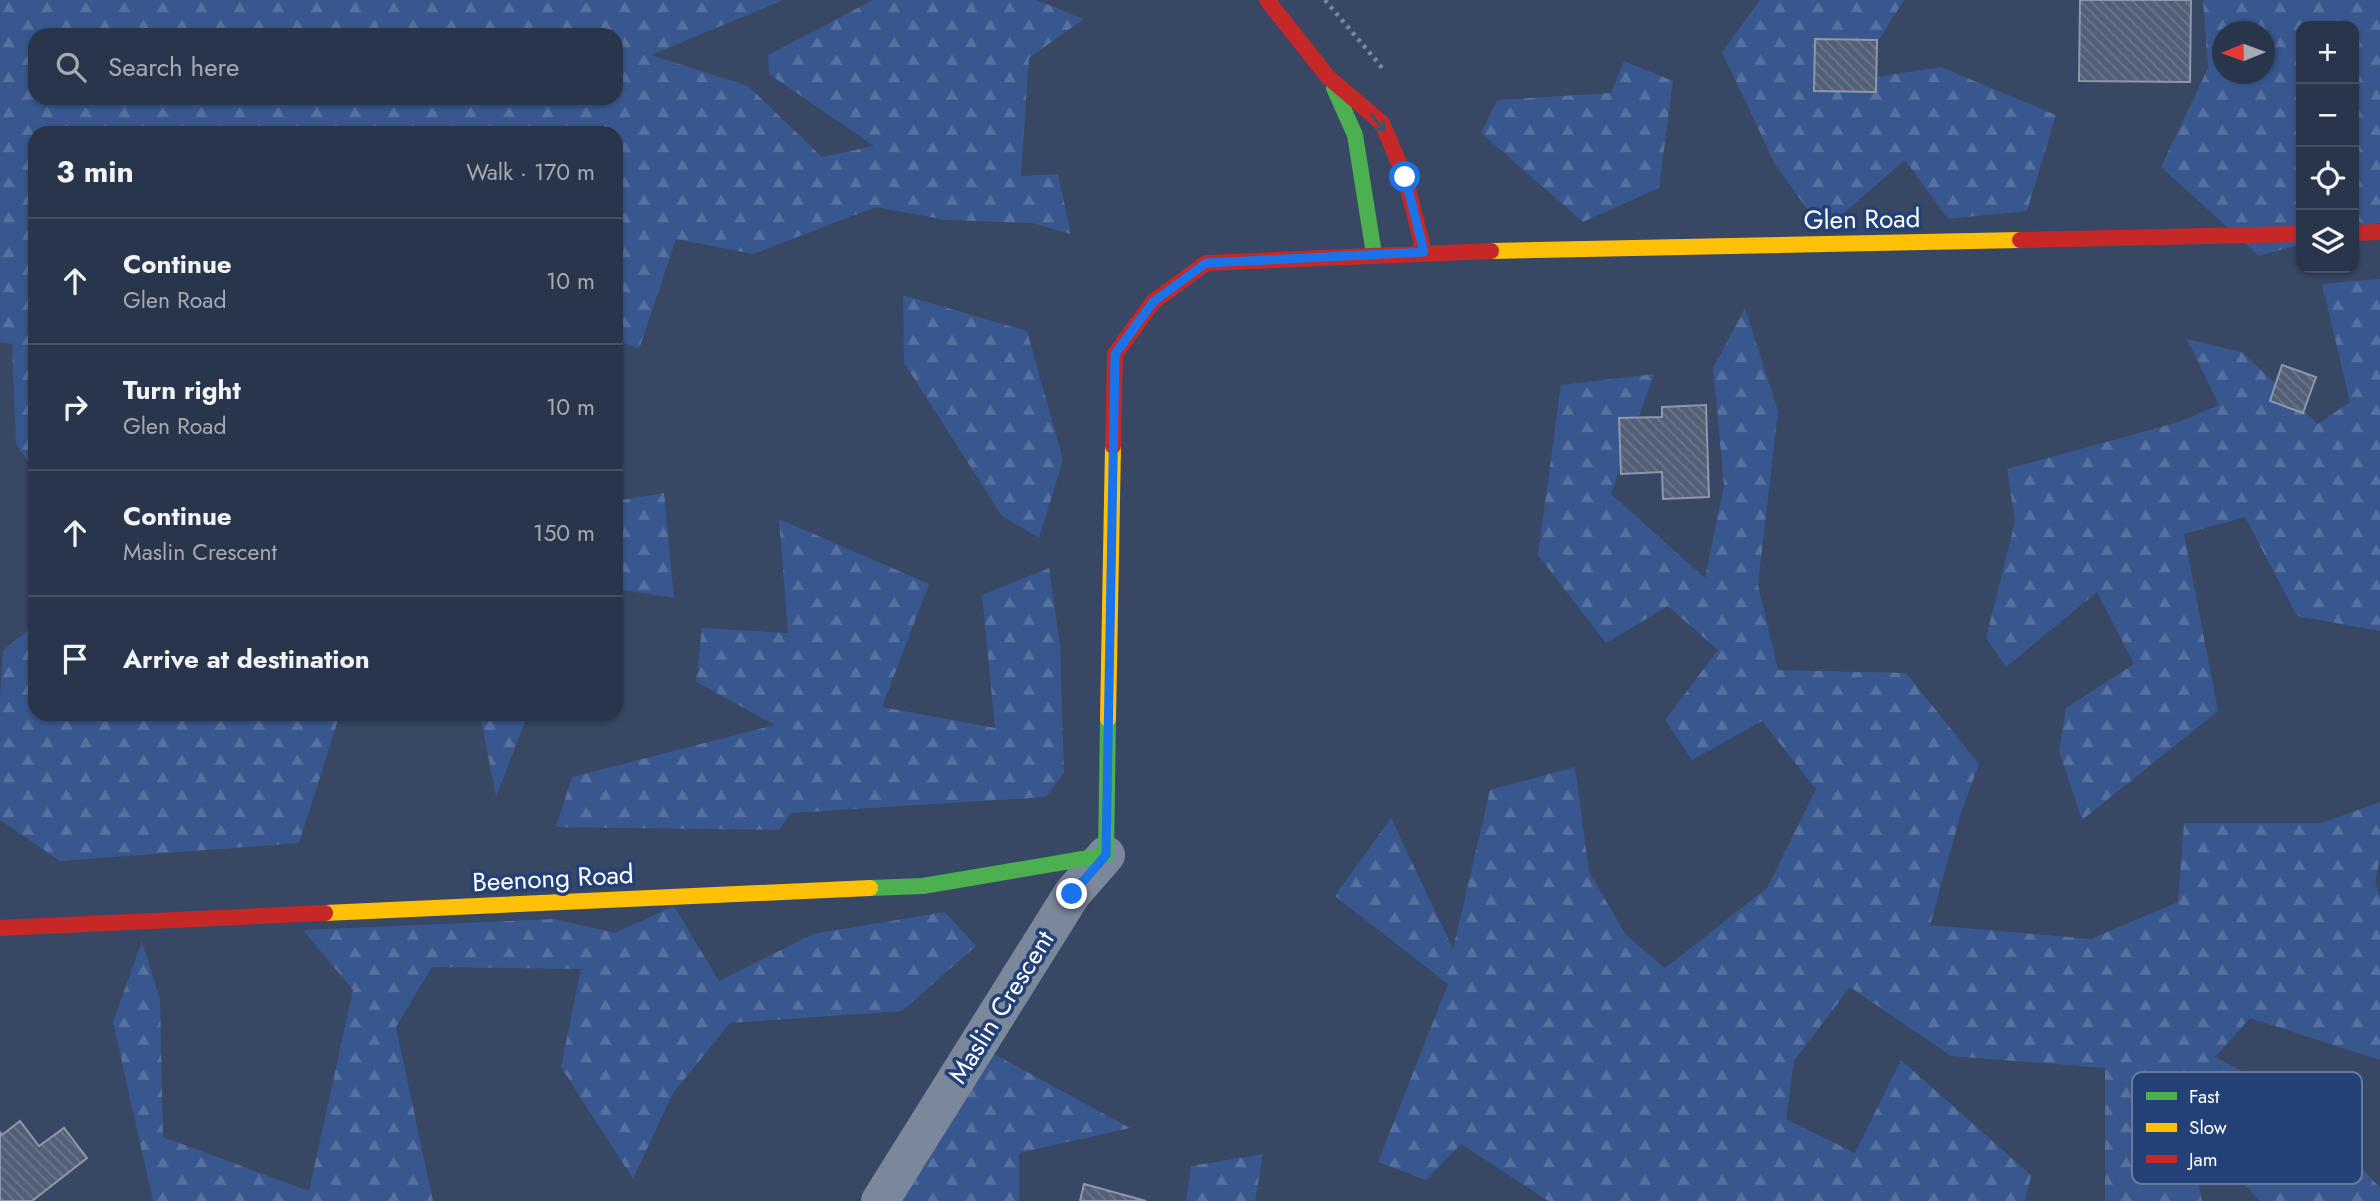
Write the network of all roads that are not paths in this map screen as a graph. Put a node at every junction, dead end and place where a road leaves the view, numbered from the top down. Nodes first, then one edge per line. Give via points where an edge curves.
1 (1266, 0) edge
2 (1328, 77) junction
3 (2380, 232) edge
4 (2359, 233) edge
5 (2296, 234) edge
6 (1424, 252) junction
7 (1374, 254) junction
8 (1106, 855) junction
9 (0, 928) edge
10 (880, 1201) edge

1 - 2 street
2 -> 6 street via 1382,123 1405,177
2 - 7 street via 1355,135
3 - 4 street
5 - 6 street, Glen Road
6 - 7 street, Glen Road
7 - 8 street via 1206,263 1153,302 1115,354
8 - 9 street, Beenong Road via 923,886
8 - 10 street, Maslin Crescent via 1072,894

